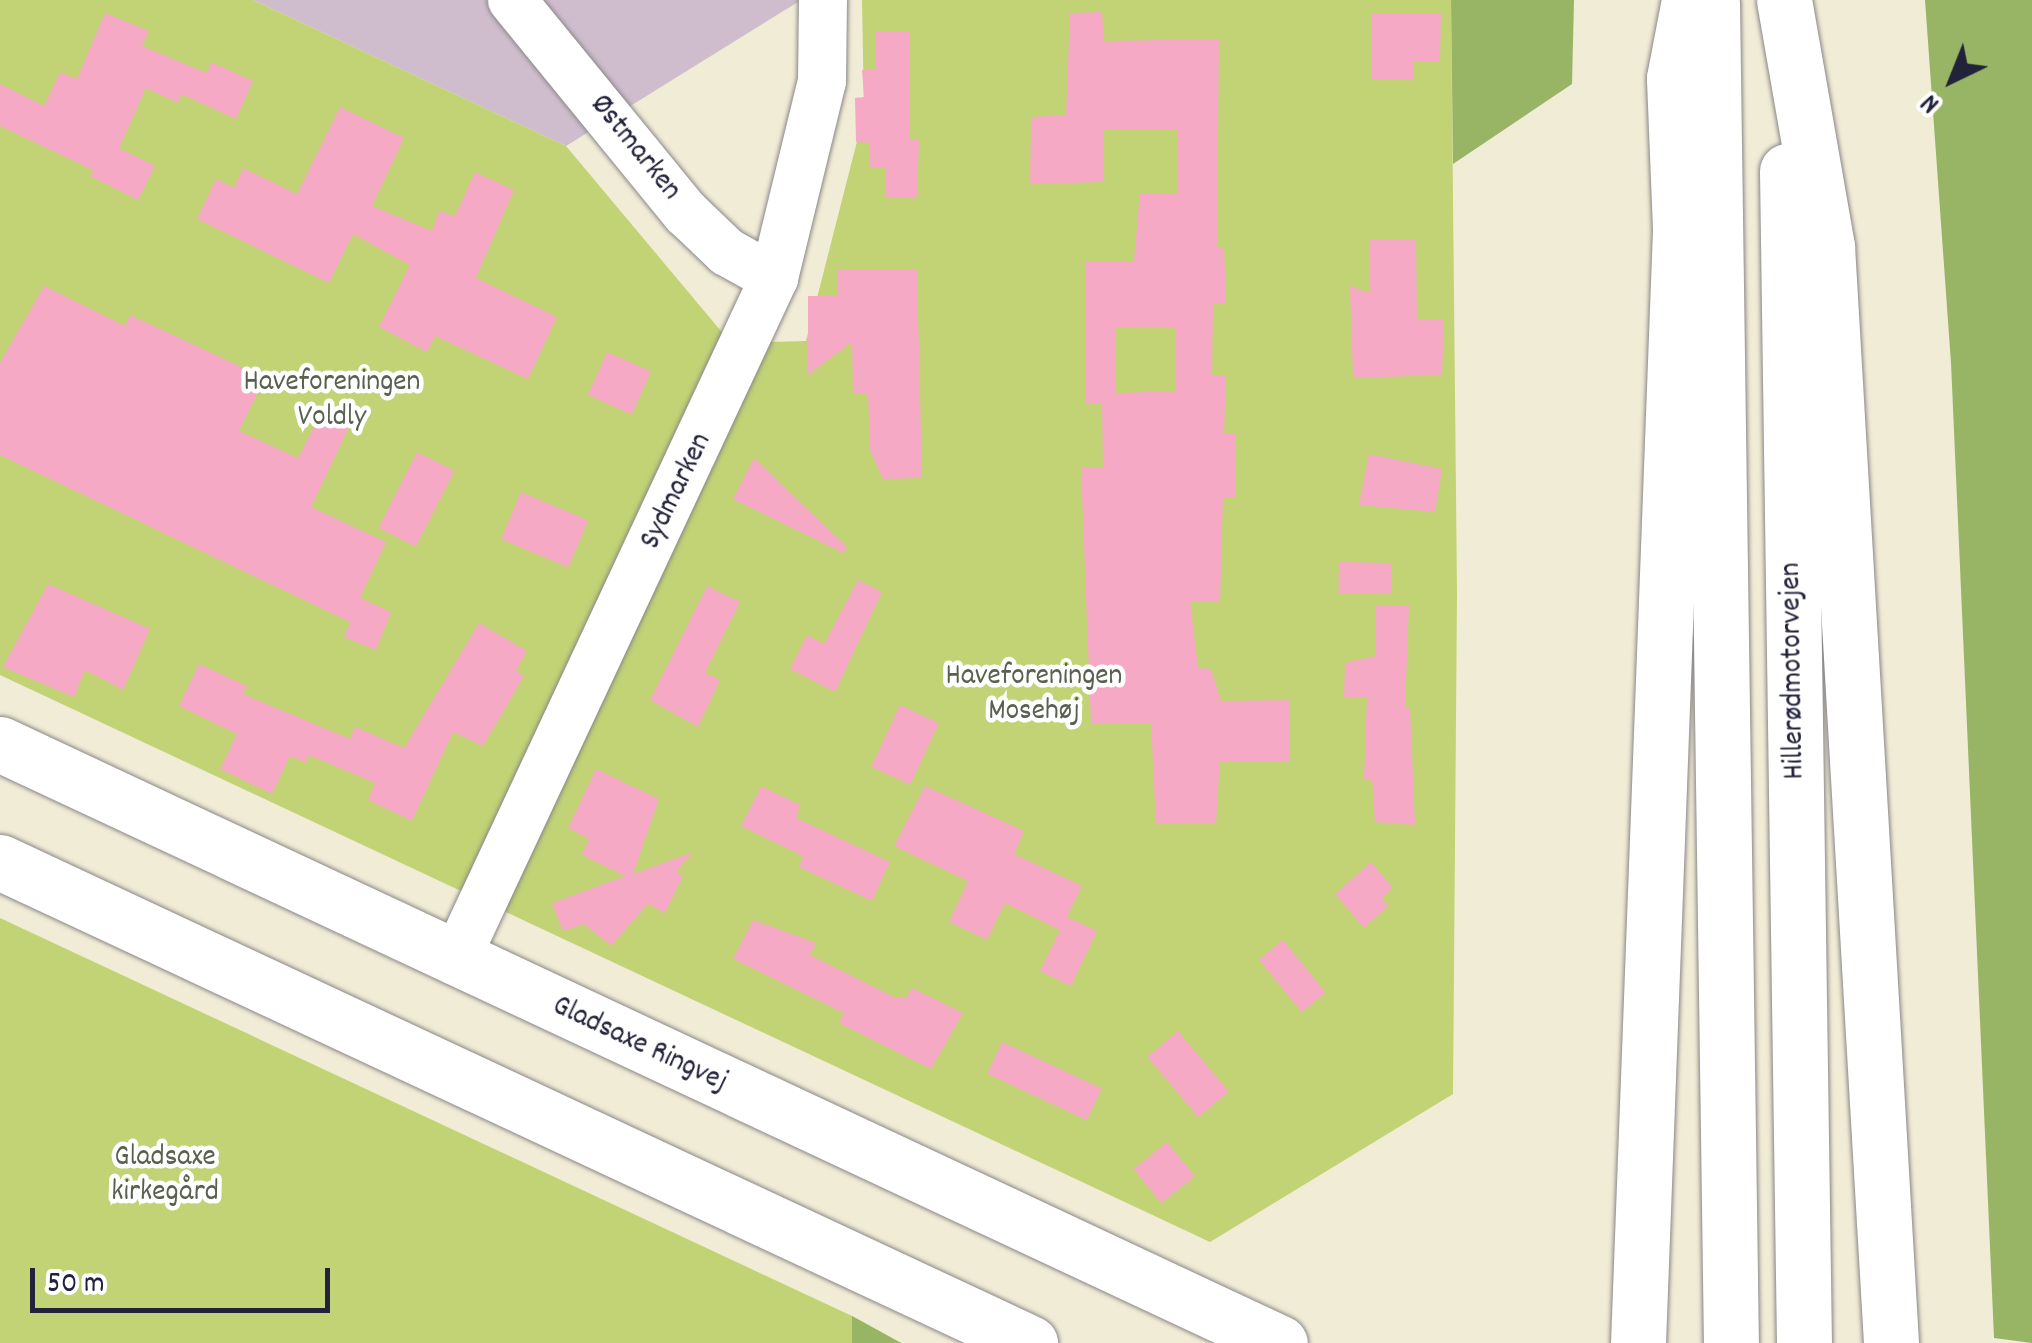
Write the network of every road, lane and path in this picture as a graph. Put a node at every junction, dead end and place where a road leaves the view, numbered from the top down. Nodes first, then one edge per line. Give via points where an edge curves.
1 (512, 0) edge
2 (823, 0) edge
3 (1690, 0) edge
4 (1712, 0) edge
5 (1784, 0) edge
6 (774, 278) junction
7 (0, 744) edge
8 (0, 862) edge
9 (456, 960) junction
10 (1030, 1343) edge
11 (1280, 1343) edge
12 (1638, 1343) edge
13 (1730, 1343) edge
14 (1804, 1343) edge
15 (1891, 1343) edge

1 - 6 street, Østmarken via 686,213 726,252
2 - 6 street, Sydmarken via 822,81
3 - 12 main road via 1674,78 1680,229
4 - 13 main road
5 - 14 main road, Hillerødmotorvejen
5 - 15 main road via 1828,246
6 - 9 street, Sydmarken
7 - 9 main road, Gladsaxe Ringvej
8 - 10 main road
9 - 11 main road, Gladsaxe Ringvej

